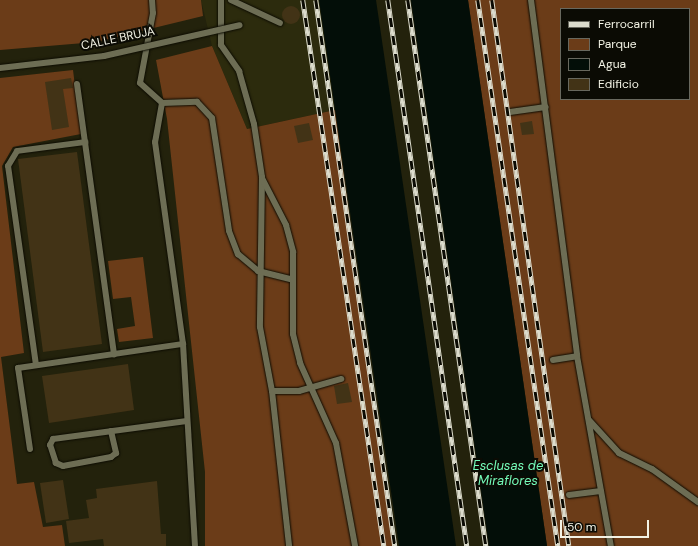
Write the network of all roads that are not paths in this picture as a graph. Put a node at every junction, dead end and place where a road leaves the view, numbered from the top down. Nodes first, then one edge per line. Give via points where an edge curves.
1 (152, 0) edge
2 (221, 0) edge
3 (231, 0) edge
4 (530, 0) edge
5 (280, 23) dead end
6 (240, 24) dead end
7 (0, 68) edge
8 (78, 84) dead end
9 (162, 103) junction
10 (546, 107) junction
11 (510, 112) dead end
12 (85, 142) junction
13 (262, 177) junction
14 (258, 271) junction
15 (291, 279) junction
16 (183, 344) junction
17 (114, 354) junction
18 (577, 356) junction
19 (552, 360) dead end
20 (36, 365) junction
21 (341, 379) dead end
22 (312, 387) junction
23 (272, 392) junction
24 (588, 419) junction
25 (187, 421) junction
26 (112, 431) junction
27 (30, 449) dead end
28 (601, 491) junction
29 (569, 495) dead end
30 (698, 502) edge
31 (195, 546) edge
32 (289, 546) edge
33 (354, 546) edge
34 (611, 546) edge

1 - 9 lane via 153,13 140,83
2 - 13 lane via 221,45 239,71 254,124
3 - 5 lane
4 - 10 lane
6 - 7 lane, CALLE BRUJA, bridge via 104,56
8 - 12 lane
9 - 14 lane via 198,102 212,118 229,231 238,254
9 - 16 lane via 155,142
10 - 11 lane
10 - 18 lane
12 - 17 lane
12 - 20 lane via 17,152 8,166
13 - 14 lane
13 - 15 lane via 286,225 293,252
14 - 15 lane
14 - 23 lane via 260,327
15 - 22 lane via 293,334 300,362
16 - 17 lane
16 - 25 lane
17 - 20 lane
18 - 19 lane
18 - 24 lane
20 - 27 lane via 18,368
21 - 22 lane
22 - 23 lane via 299,392
22 - 33 lane via 336,443
23 - 32 lane
24 - 28 lane
24 - 30 lane via 619,453 658,472
25 - 26 lane
25 - 31 lane via 193,475
26 - 26 lane via 53,438 50,445 56,463 63,466 112,457 116,453
28 - 29 lane
28 - 34 lane

